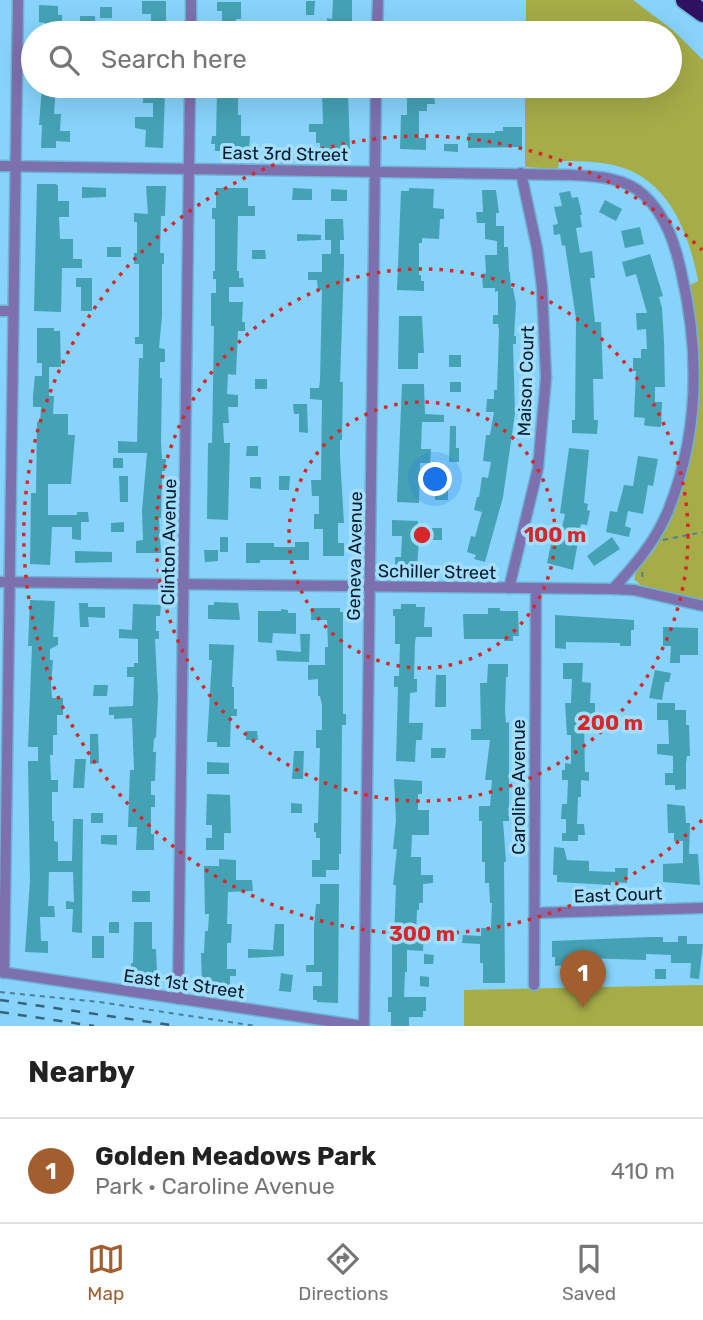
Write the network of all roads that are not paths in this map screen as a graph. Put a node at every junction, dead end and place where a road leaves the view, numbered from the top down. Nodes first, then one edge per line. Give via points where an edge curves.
1 (18, 0) edge
2 (191, 0) edge
3 (378, 0) edge
4 (685, 0) edge
5 (703, 13) edge
6 (191, 21) edge
7 (377, 21) edge
8 (190, 98) edge
9 (376, 98) edge
10 (0, 166) edge
11 (14, 167) junction
12 (188, 169) junction
13 (374, 172) junction
14 (521, 173) junction
15 (0, 311) edge
16 (13, 311) junction
17 (0, 440) edge
18 (12, 441) junction
19 (4, 582) edge
20 (184, 584) junction
21 (371, 587) junction
22 (509, 588) junction
23 (536, 589) junction
24 (613, 589) junction
25 (703, 606) edge
26 (703, 908) edge
27 (535, 913) junction
28 (2, 972) edge
29 (534, 985) dead end
30 (178, 999) junction
31 (363, 1026) edge

1 - 11 street
2 - 6 street
3 - 7 street
4 - 5 highway
8 - 12 street, Clinton Avenue
9 - 13 street, Geneva Avenue
10 - 11 street, East 3rd Street
11 - 12 street, East 3rd Street
11 - 16 street
12 - 13 street, East 3rd Street
12 - 20 street, Clinton Avenue
13 - 14 street, East 3rd Street
13 - 21 street, Geneva Avenue
14 - 22 street, Maison Court via 542,287 546,378 538,468
14 - 24 street, East 3rd Street via 596,176 644,195 672,238 690,318 695,381 691,423 674,495 660,528
15 - 16 street
16 - 18 street
17 - 18 street
18 - 19 street
19 - 20 street, Schiller Street
19 - 28 street
20 - 21 street, Schiller Street
20 - 30 street, Clinton Avenue
21 - 22 street, Schiller Street
21 - 31 street, Geneva Avenue
22 - 23 street, Schiller Street
23 - 24 street, Schiller Street
23 - 27 street, Caroline Avenue
24 - 25 street, Schiller Street
26 - 27 street, East Court
27 - 29 street, Caroline Avenue
28 - 30 street, East 1st Street
30 - 31 street, East 1st Street

